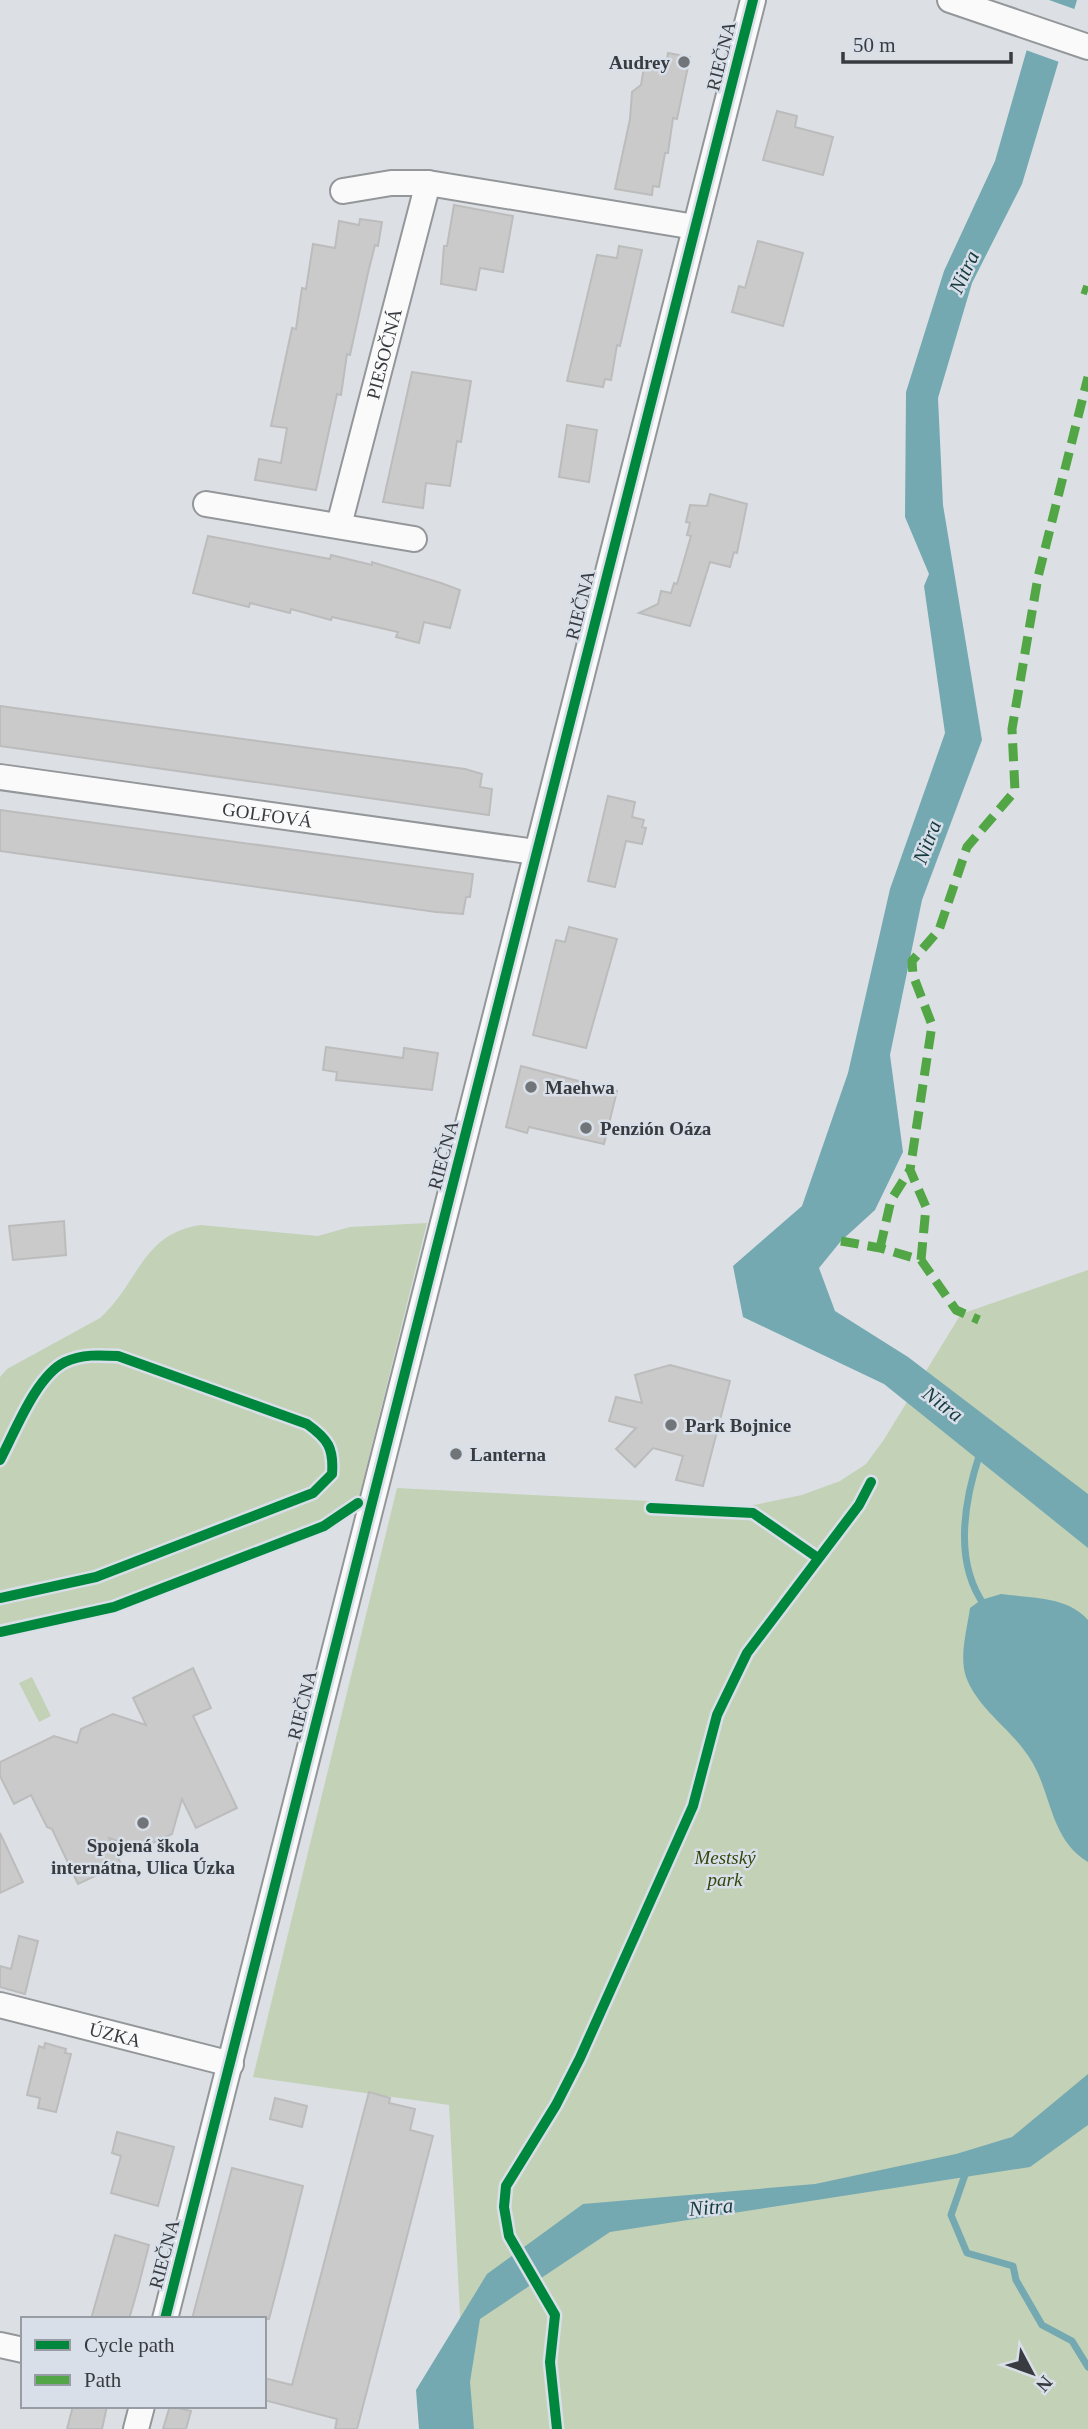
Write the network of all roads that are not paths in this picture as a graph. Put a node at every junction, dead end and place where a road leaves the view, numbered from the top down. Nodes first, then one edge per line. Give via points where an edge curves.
1 (753, 0) edge
2 (950, 0) edge
3 (1088, 47) edge
4 (428, 183) junction
5 (343, 191) dead end
6 (695, 227) junction
7 (206, 504) dead end
8 (339, 525) junction
9 (414, 539) dead end
10 (0, 777) edge
11 (535, 852) junction
12 (0, 2005) edge
13 (231, 2064) junction
14 (166, 2317) edge
15 (0, 2345) edge
16 (21, 2350) edge
17 (141, 2408) edge
18 (136, 2429) edge

1 - 6 street, RIEČNA
2 - 3 street
4 - 5 street
4 - 6 street
4 - 8 street, PIESOČNÁ
6 - 11 street, RIEČNA
7 - 8 street
8 - 9 street
10 - 11 street, GOLFOVÁ
11 - 13 street, RIEČNA
12 - 13 street, ÚZKA
13 - 14 street, RIEČNA
15 - 16 street
17 - 18 street

